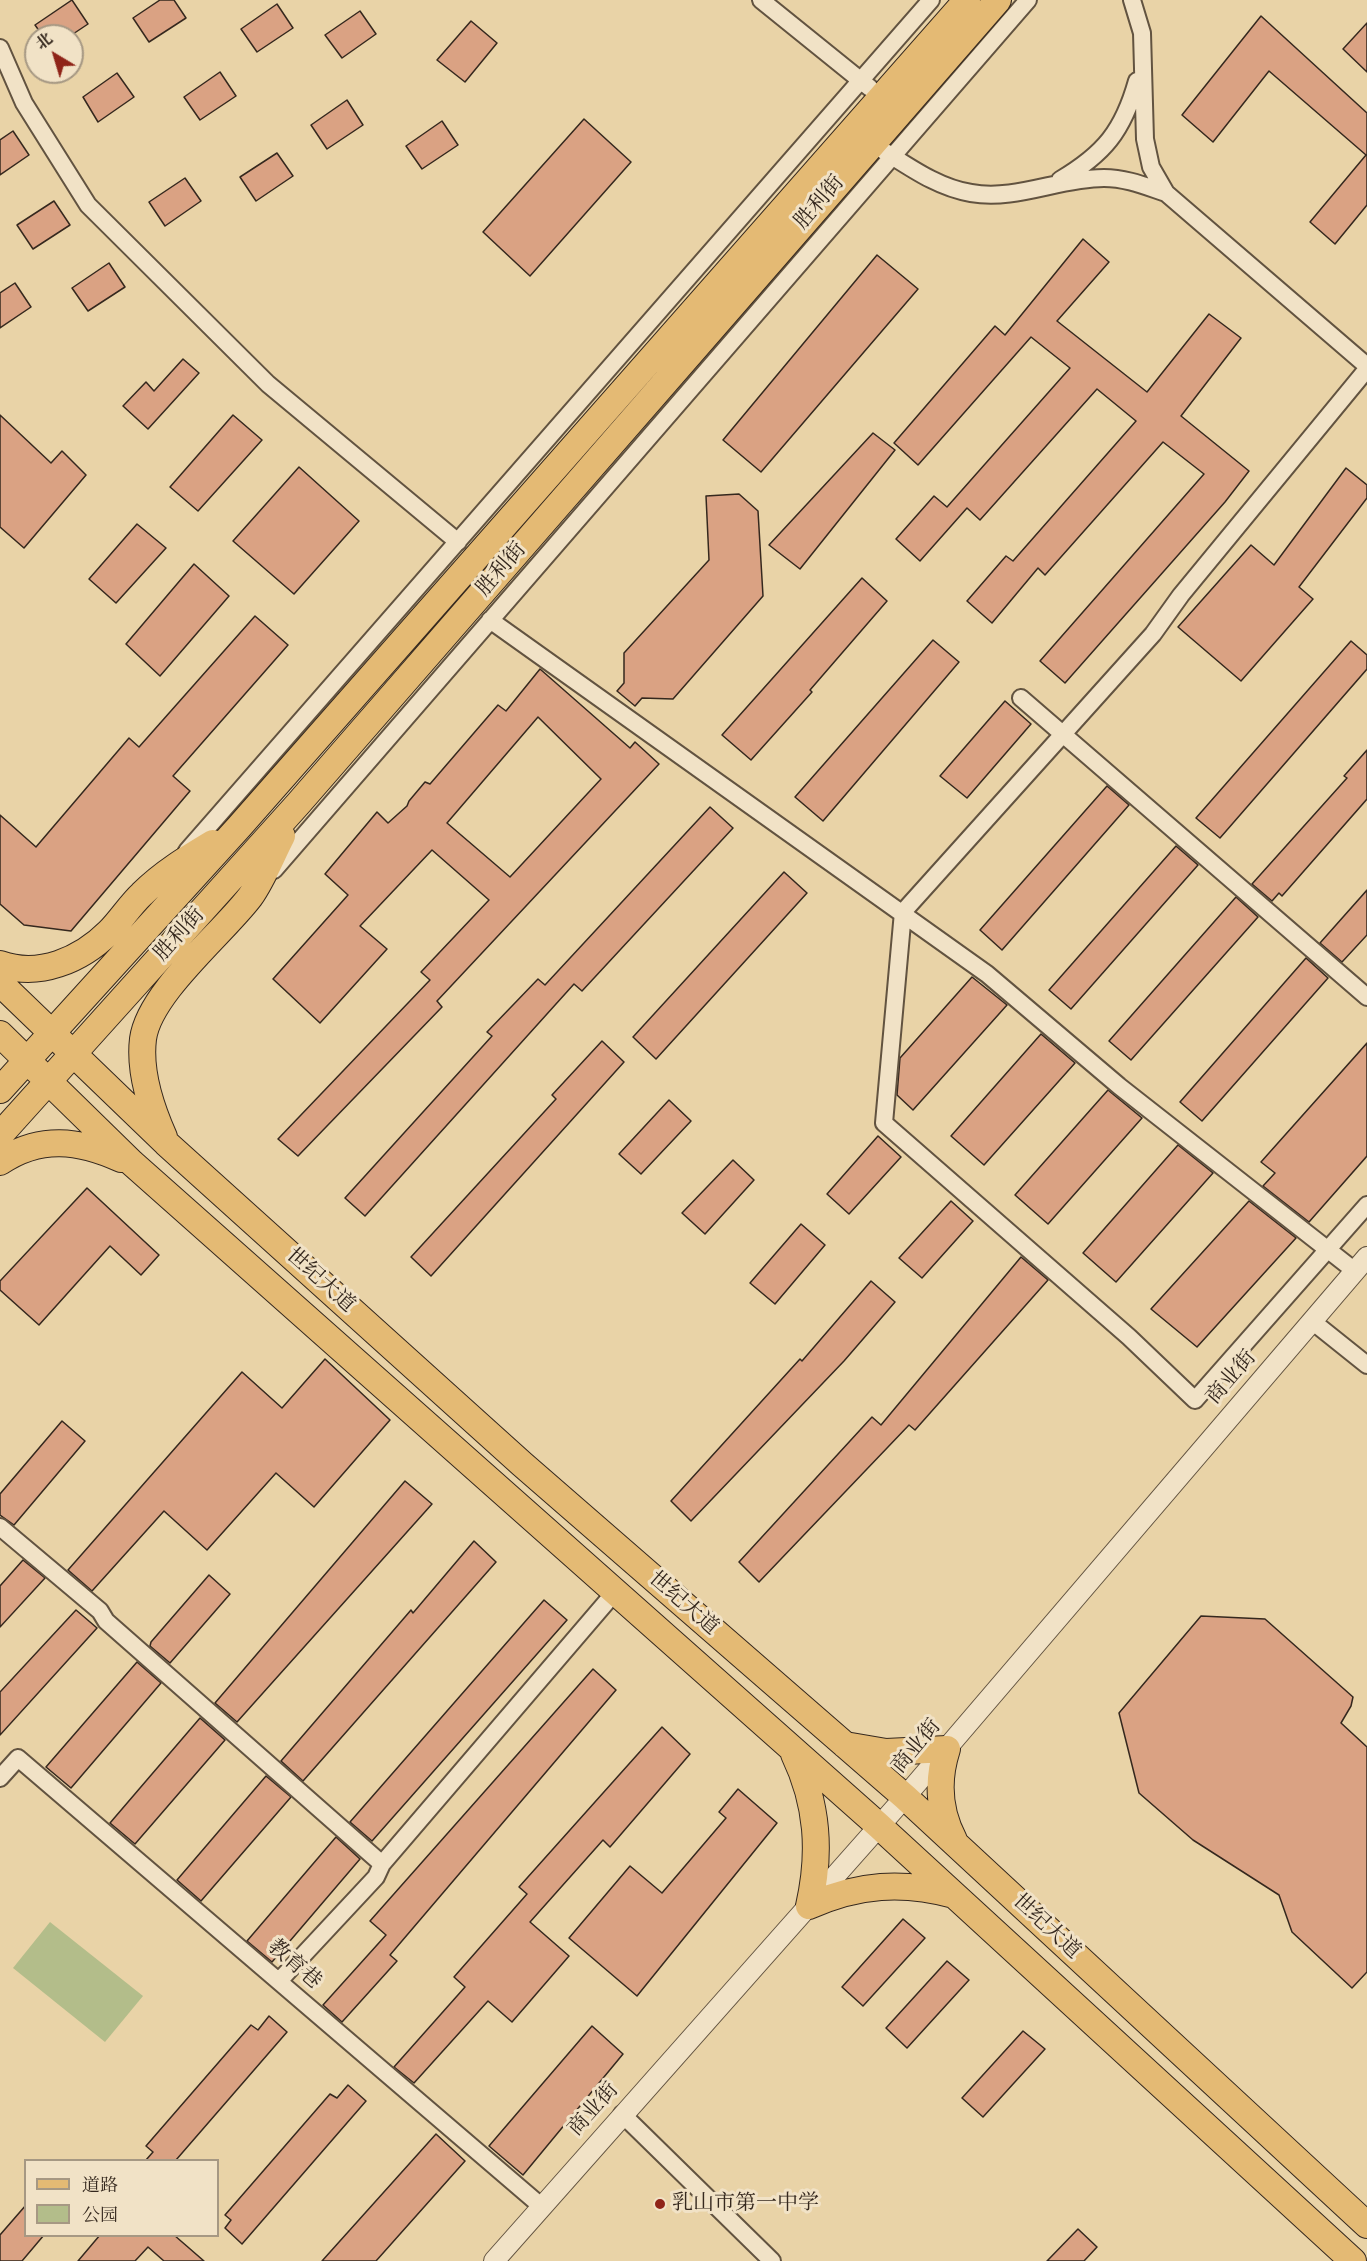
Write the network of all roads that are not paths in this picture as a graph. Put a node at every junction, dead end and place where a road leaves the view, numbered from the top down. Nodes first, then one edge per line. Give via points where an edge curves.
1 (762, 0) edge
2 (931, 0) edge
3 (967, 0) edge
4 (998, 0) edge
5 (1028, 0) edge
6 (1132, 0) edge
7 (0, 48) edge
8 (1143, 61) junction
9 (862, 82) junction
10 (891, 105) junction
11 (883, 150) junction
12 (1051, 185) junction
13 (1166, 193) junction
14 (1367, 368) edge
15 (458, 542) junction
16 (490, 620) junction
17 (1021, 698) dead end
18 (1065, 734) junction
19 (298, 804) junction
20 (239, 827) junction
21 (174, 866) junction
22 (251, 896) junction
23 (903, 912) junction
24 (0, 964) edge
25 (0, 982) edge
26 (1367, 998) edge
27 (52, 1031) junction
28 (0, 1034) edge
29 (73, 1054) junction
30 (27, 1059) junction
31 (47, 1081) junction
32 (0, 1090) edge
33 (0, 1135) edge
34 (166, 1143) junction
35 (0, 1162) edge
36 (132, 1163) junction
37 (1367, 1205) edge
38 (1361, 1264) edge
39 (1312, 1321) junction
40 (1367, 1365) edge
41 (0, 1527) edge
42 (615, 1592) junction
43 (844, 1745) junction
44 (791, 1748) junction
45 (947, 1749) junction
46 (0, 1778) edge
47 (905, 1797) junction
48 (958, 1846) junction
49 (382, 1864) junction
50 (955, 1895) junction
51 (809, 1906) junction
52 (279, 1982) junction
53 (622, 2114) junction
54 (541, 2206) junction
55 (1367, 2225) edge
56 (494, 2261) edge
57 (772, 2261) edge
58 (1353, 2261) edge

1 - 9 street
2 - 9 street
3 - 10 main road, 胜利街
4 - 10 main road, 胜利街
5 - 11 street
6 - 8 street via 1142,33
7 - 15 street via 24,103 88,205 268,384
8 - 12 street via 1122,125 1080,168
8 - 13 street via 1145,139 1150,167
9 - 10 street
9 - 15 street
10 - 11 main road, 胜利街
10 - 20 main road, 胜利街
11 - 12 street via 951,188 972,193 999,194
11 - 16 street
11 - 19 main road, 胜利街
12 - 13 street via 1103,178 1133,181
13 - 14 street
14 - 18 street via 1153,634
15 - 21 street
16 - 22 street
16 - 23 street
17 - 18 street
18 - 23 street
18 - 26 street via 1077,749
19 - 22 main road
19 - 29 main road, 胜利街
20 - 21 main road
20 - 27 main road, 胜利街
21 - 24 main road via 141,894 88,950 45,967 27,969
22 - 34 main road via 150,1016 143,1039 147,1089
23 - 37 street via 884,1124 1129,1337 1195,1400
23 - 38 street via 987,974 1119,1086
25 - 27 main road, 世纪大道
27 - 29 main road, 世纪大道
27 - 30 main road, 胜利街
28 - 30 main road, 世纪大道
29 - 31 main road, 胜利街
29 - 34 main road, 世纪大道
30 - 31 main road, 世纪大道
30 - 32 main road, 胜利街
31 - 33 main road, 胜利街
31 - 36 main road, 世纪大道
34 - 43 main road, 世纪大道 via 522,1464
35 - 36 main road via 52,1141 99,1149
36 - 42 main road, 世纪大道
38 - 39 street, 商业街
39 - 40 street
39 - 45 street, 商业街
41 - 49 street via 100,1611 106,1622
42 - 44 main road, 世纪大道
42 - 49 street
43 - 45 main road via 886,1752
43 - 47 main road, 世纪大道
44 - 50 main road, 世纪大道
44 - 51 main road via 802,1770 815,1816 816,1863
45 - 47 street, 商业街
45 - 48 main road via 941,1774 941,1803
46 - 52 street, 教育巷 via 18,1758
47 - 48 main road, 世纪大道
47 - 51 street, 商业街
48 - 55 main road, 世纪大道
49 - 52 street via 376,1877
50 - 51 main road via 887,1885 847,1891
50 - 58 main road, 世纪大道
51 - 53 street, 商业街
52 - 54 street, 教育巷
53 - 54 street, 商业街
53 - 57 street
54 - 56 street, 商业街

